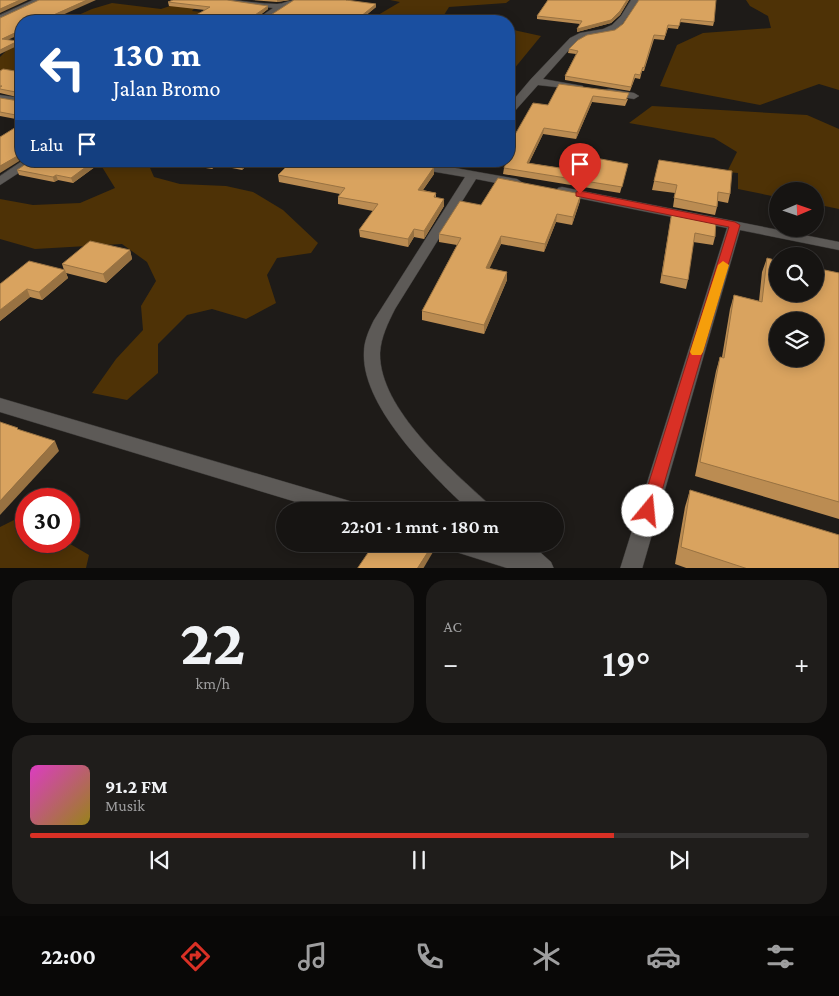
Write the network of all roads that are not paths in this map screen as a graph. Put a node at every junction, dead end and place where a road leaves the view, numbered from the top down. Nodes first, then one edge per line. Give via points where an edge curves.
1 (39, 0) edge
2 (229, 0) edge
3 (292, 0) edge
4 (635, 0) edge
5 (281, 7) junction
6 (268, 15) edge
7 (0, 18) edge
8 (534, 82) junction
9 (634, 96) dead end
10 (0, 98) edge
11 (15, 100) edge
12 (515, 104) edge
13 (22, 167) edge
14 (442, 167) edge
15 (465, 170) edge
16 (0, 181) edge
17 (531, 186) edge
18 (550, 189) edge
19 (735, 225) junction
20 (839, 246) edge
21 (0, 405) edge
22 (323, 502) edge
23 (474, 502) edge
24 (488, 552) edge
25 (526, 552) edge
26 (543, 568) edge
27 (631, 568) edge

1 - 7 street
2 - 5 street
3 - 5 street
4 - 8 street via 615,27 578,36
5 - 6 street
8 - 9 street
8 - 12 street
10 - 11 street
13 - 16 street
14 - 15 street
15 - 17 street
15 - 23 street via 378,326 371,354 376,382 393,415 434,463
18 - 19 street
19 - 20 street
19 - 27 street
21 - 22 street
24 - 26 street
25 - 26 street

